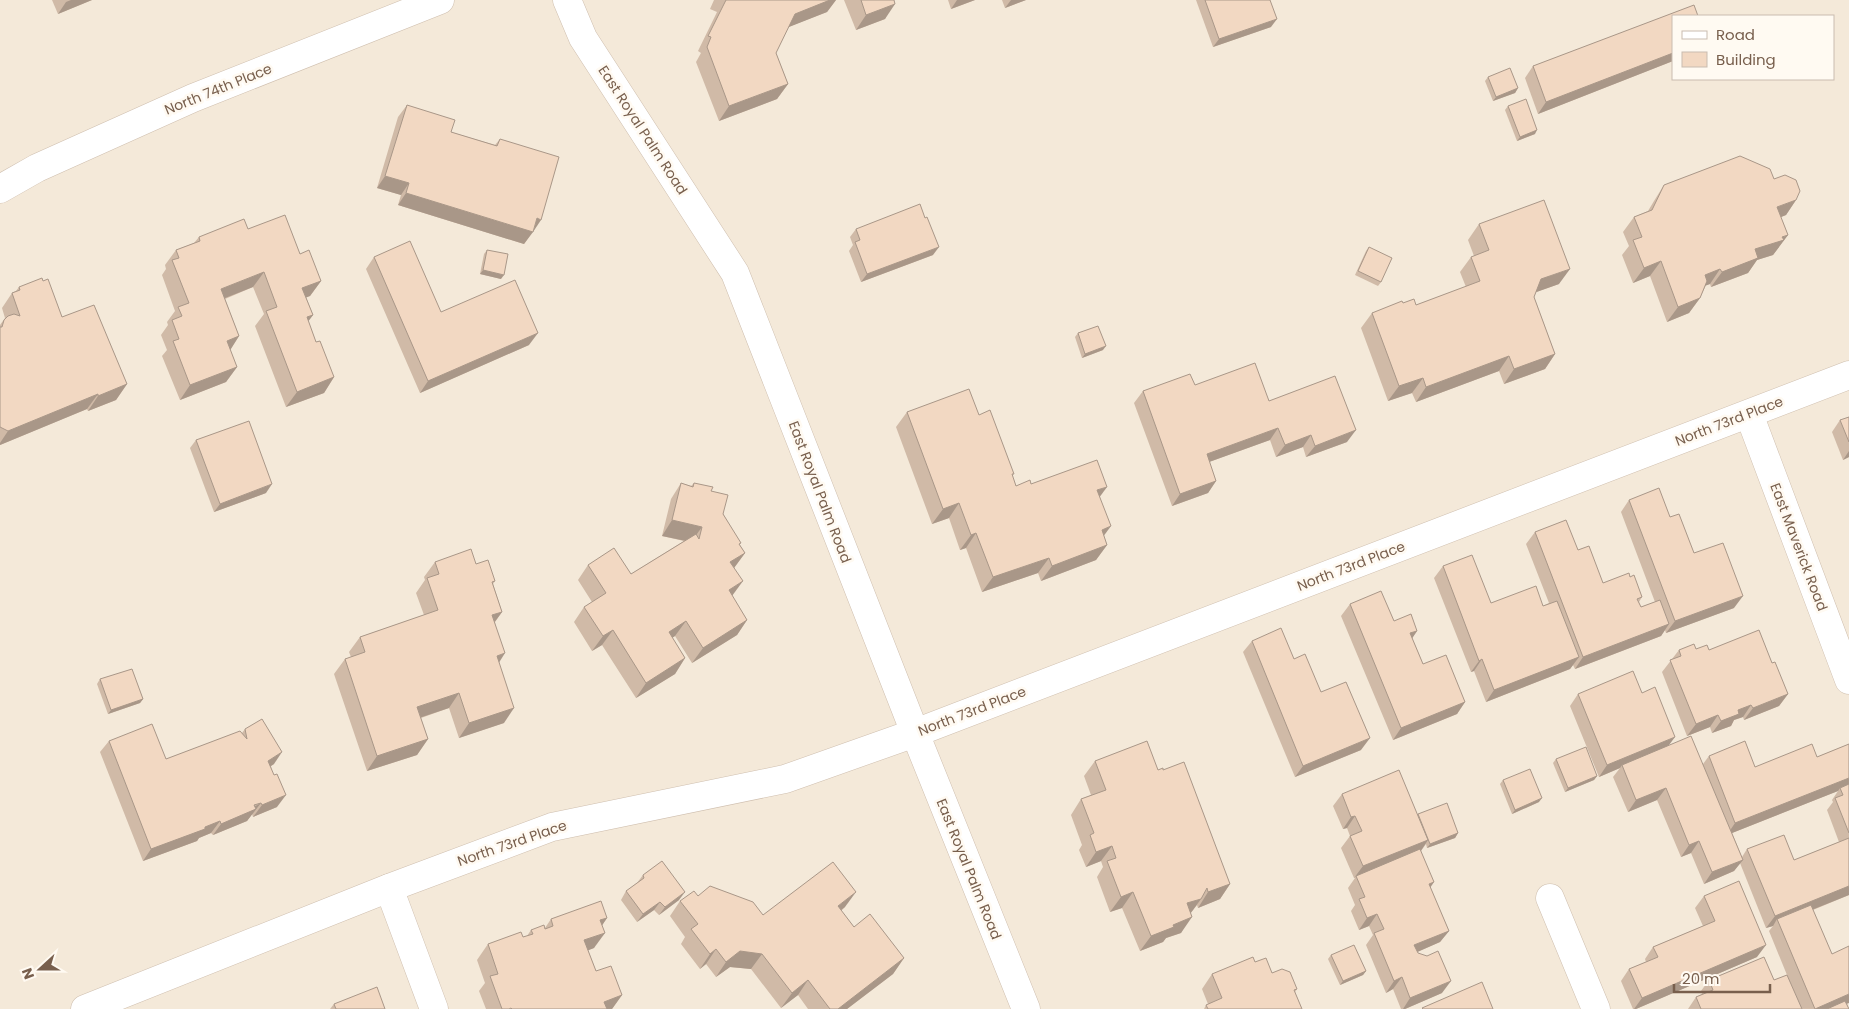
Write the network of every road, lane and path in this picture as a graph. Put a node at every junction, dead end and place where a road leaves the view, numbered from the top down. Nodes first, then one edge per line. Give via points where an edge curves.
1 (440, 0) edge
2 (567, 0) edge
3 (0, 189) edge
4 (1849, 375) edge
5 (1749, 414) junction
6 (1849, 680) edge
7 (915, 733) junction
8 (388, 888) junction
9 (1550, 898) dead end
10 (85, 1009) edge
11 (434, 1009) edge
12 (1026, 1009) edge
13 (1596, 1009) edge

1 - 3 street, North 74th Place via 193,98 37,168
2 - 7 street, East Royal Palm Road via 583,38 734,273
4 - 5 street, North 73rd Place
5 - 6 street, East Maverick Road
5 - 7 street, North 73rd Place
7 - 8 street, North 73rd Place via 785,779 552,827
7 - 12 street, East Royal Palm Road
8 - 10 street, North 73rd Place
8 - 11 street
9 - 13 street

